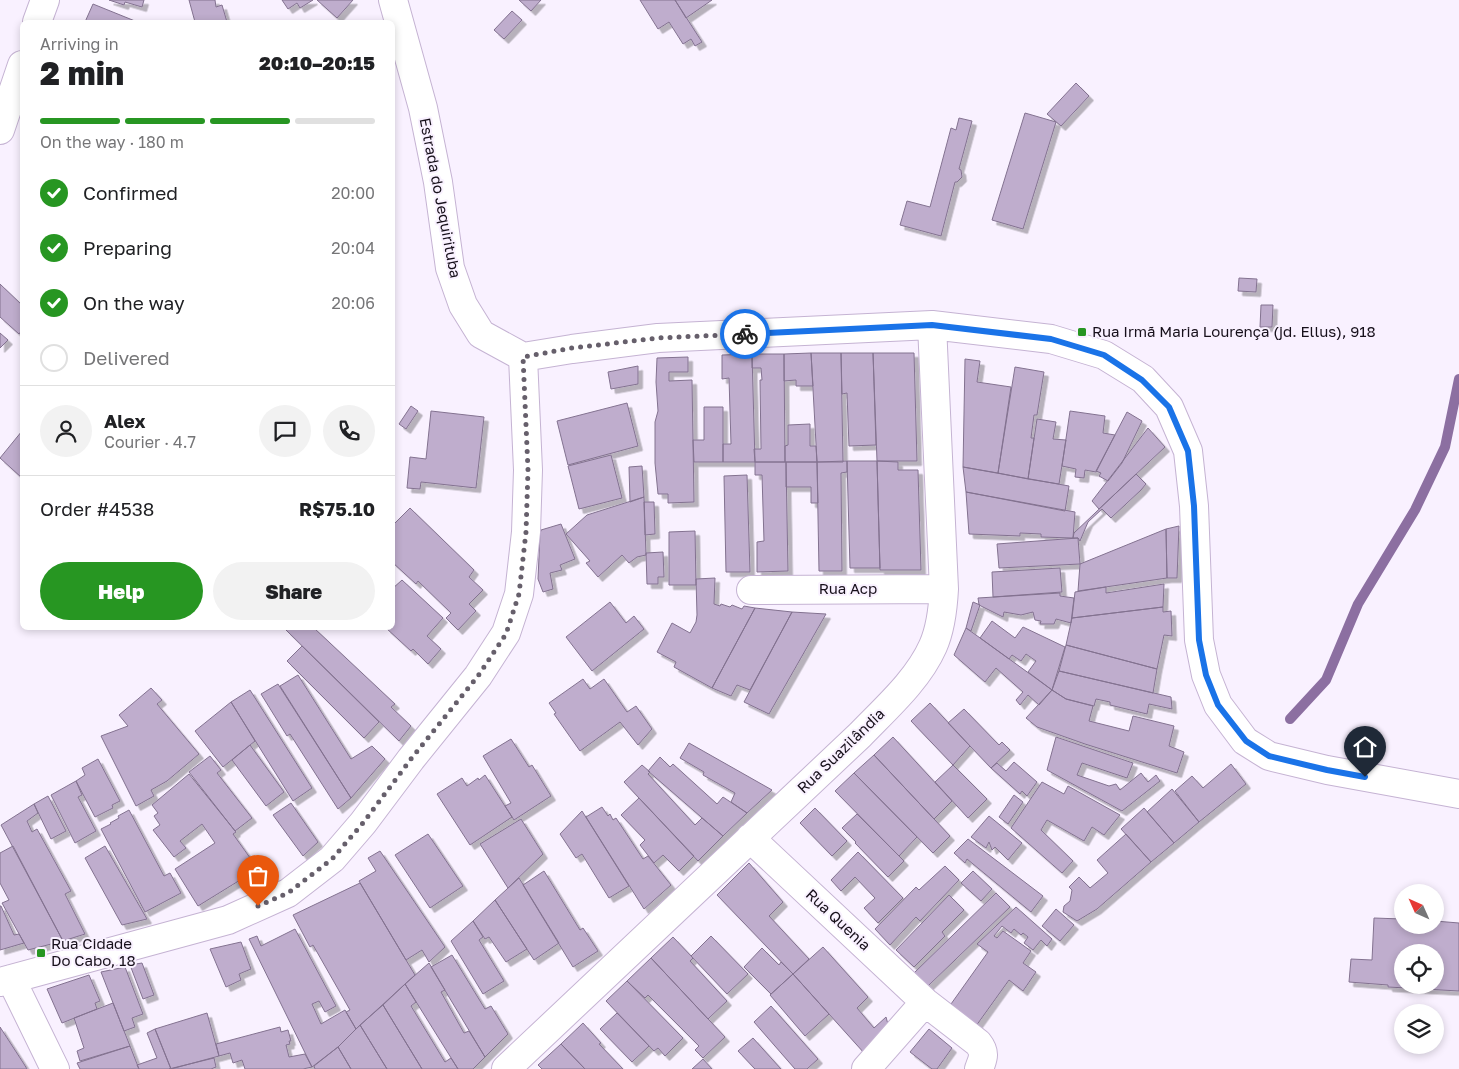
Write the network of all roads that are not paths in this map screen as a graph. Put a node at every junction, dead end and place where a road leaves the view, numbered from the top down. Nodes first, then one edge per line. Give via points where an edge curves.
1 (45, 0) edge
2 (393, 0) edge
3 (39, 20) edge
4 (20, 71) edge
5 (0, 130) edge
6 (932, 325) junction
7 (523, 357) junction
8 (944, 589) junction
9 (751, 590) dead end
10 (1459, 794) edge
11 (750, 838) junction
12 (5, 981) edge
13 (925, 1002) junction
14 (981, 1062) edge
15 (55, 1069) edge
16 (506, 1069) edge
17 (866, 1069) edge

1 - 3 street
2 - 7 street, Estrada do Jequirituba via 423,108 450,268 463,305 481,334
4 - 5 street
6 - 7 street via 658,338
6 - 8 street, Rua Suazilândia
6 - 10 street via 1051,339 1104,355 1142,380 1169,407 1188,451 1194,506 1199,640 1206,675 1218,705 1246,741 1269,756
7 - 12 street via 528,470 526,532 519,594 506,634 478,676 363,823 332,859 288,893 228,920
8 - 9 street, Rua Acp
8 - 11 street, Rua Suazilândia via 942,619 933,646 914,677 860,735
11 - 13 street, Rua Quenia
11 - 16 street, Rua Suazilândia
12 - 15 street
13 - 14 street, Rua Quenia via 978,1043 983,1049
13 - 17 street

